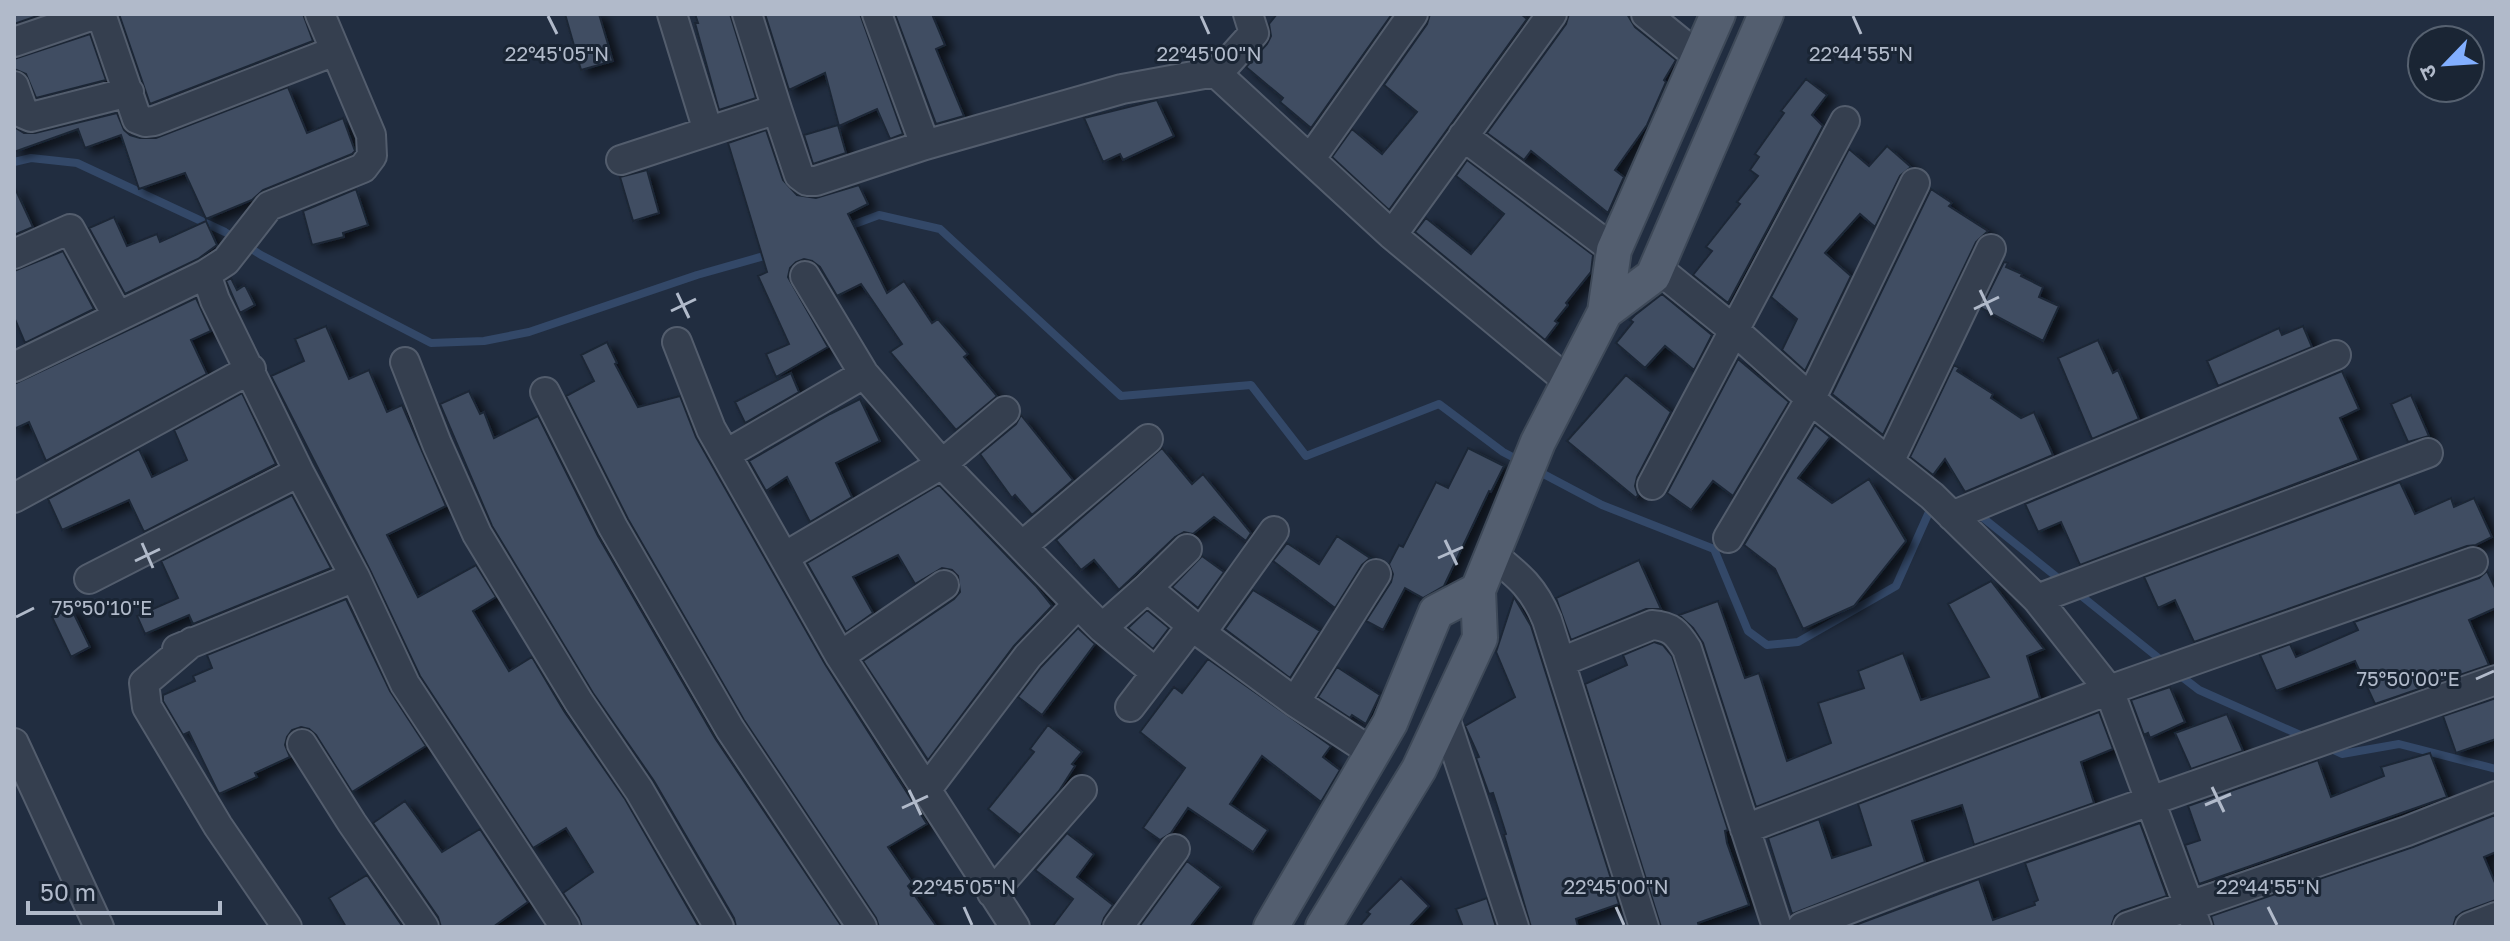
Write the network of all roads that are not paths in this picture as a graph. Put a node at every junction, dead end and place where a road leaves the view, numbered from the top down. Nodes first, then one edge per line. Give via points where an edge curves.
1 (99, 14) edge
2 (320, 14) edge
3 (672, 14) edge
4 (747, 14) edge
5 (877, 14) edge
6 (1413, 14) edge
7 (1552, 14) edge
8 (1646, 14) edge
9 (1718, 14) edge
10 (1766, 14) edge
11 (1257, 20) edge
12 (14, 42) edge
13 (335, 51) junction
14 (1699, 57) junction
15 (1215, 72) junction
16 (14, 86) edge
17 (129, 92) junction
18 (777, 109) junction
19 (1845, 121) dead end
20 (708, 131) junction
21 (1463, 136) junction
22 (925, 145) junction
23 (1311, 158) junction
24 (621, 160) dead end
25 (1915, 183) dead end
26 (1392, 235) junction
27 (1991, 249) dead end
28 (1614, 250) junction
29 (14, 254) edge
30 (216, 268) junction
31 (1657, 268) junction
32 (805, 276) dead end
33 (1605, 312) junction
34 (117, 315) junction
35 (1735, 331) junction
36 (677, 342) dead end
37 (2336, 355) dead end
38 (405, 362) dead end
39 (14, 367) edge
40 (251, 369) junction
41 (864, 374) junction
42 (1569, 382) junction
43 (545, 392) dead end
44 (1811, 398) junction
45 (1005, 411) dead end
46 (1148, 439) dead end
47 (2428, 453) dead end
48 (726, 454) junction
49 (1889, 462) junction
50 (942, 464) junction
51 (299, 472) junction
52 (1652, 485) dead end
53 (14, 498) edge
54 (1955, 507) junction
55 (1274, 531) dead end
56 (1728, 538) dead end
57 (1022, 546) junction
58 (1187, 549) dead end
59 (1493, 555) junction
60 (784, 557) junction
61 (2473, 562) dead end
62 (1376, 574) dead end
63 (355, 577) junction
64 (89, 579) dead end
65 (944, 585) dead end
66 (1147, 588) junction
67 (1478, 590) junction
68 (2044, 596) junction
69 (1078, 604) junction
70 (1102, 628) junction
71 (1196, 630) junction
72 (192, 642) junction
73 (840, 656) junction
74 (1561, 662) junction
75 (141, 667) dead end
76 (1156, 673) junction
77 (2496, 680) edge
78 (2109, 690) junction
79 (1295, 702) junction
80 (1130, 707) dead end
81 (1444, 715) junction
82 (14, 743) edge
83 (302, 744) dead end
84 (1373, 753) junction
85 (927, 789) junction
86 (1082, 790) dead end
87 (2496, 796) edge
88 (2151, 801) junction
89 (1745, 829) junction
90 (1175, 849) dead end
91 (992, 893) junction
92 (2193, 916) edge
93 (2496, 917) edge
94 (99, 927) edge
95 (287, 927) edge
96 (424, 927) edge
97 (565, 927) edge
98 (719, 927) edge
99 (862, 927) edge
100 (1015, 927) edge
101 (1118, 927) edge
102 (1271, 927) edge
103 (1323, 927) edge
104 (1514, 927) edge
105 (1644, 927) edge
106 (1777, 927) edge
107 (1802, 927) edge
108 (2128, 927) edge
109 (2470, 927) edge

1 - 12 street
1 - 17 street
2 - 13 street
3 - 20 street
4 - 18 street
5 - 22 street
6 - 23 street
7 - 21 street
8 - 14 street
9 - 14 main road
10 - 31 main road
11 - 15 street
13 - 17 street via 154,121 137,119
13 - 30 street via 371,135 372,156 363,168 269,206
14 - 28 main road
15 - 22 street via 1122,89
15 - 23 street
16 - 17 street via 24,114 31,117
18 - 20 street
18 - 22 street via 799,175 807,181
19 - 35 street
20 - 24 street
21 - 26 street
21 - 28 street
23 - 26 street
25 - 44 street
26 - 42 street
27 - 49 street
28 - 33 main road
29 - 34 street via 70,229
30 - 34 street
30 - 40 street via 215,300
31 - 33 main road
31 - 35 street
32 - 41 street
33 - 42 main road
34 - 39 street
35 - 44 street
35 - 52 street
36 - 48 street
37 - 54 street
38 - 98 street via 477,534
40 - 51 street
40 - 53 street
41 - 48 street
41 - 50 street
42 - 59 main road via 1517,489
43 - 99 street via 613,527 730,729
44 - 49 street
44 - 56 street
45 - 50 street
46 - 57 street
47 - 68 street
48 - 60 street
49 - 54 street
50 - 57 street
50 - 60 street
51 - 63 street
51 - 64 street
54 - 68 street
55 - 71 street
57 - 69 street
58 - 66 street
59 - 67 main road
59 - 74 street via 1539,599
60 - 73 street
61 - 78 street
62 - 79 street
63 - 72 street
63 - 97 street via 405,684
65 - 73 street
66 - 70 street
66 - 71 street
67 - 81 main road via 1480,638
67 - 84 main road via 1436,612
68 - 78 street
69 - 70 street
69 - 85 street via 1028,656
70 - 76 street
71 - 76 street
71 - 79 street
72 - 75 street
72 - 95 street via 144,683 147,707
73 - 85 street
74 - 89 street via 1652,625 1677,634 1687,649
74 - 105 street
76 - 80 street
77 - 88 street
78 - 88 street
78 - 89 street
79 - 84 street
81 - 103 main road via 1419,769
81 - 104 street
82 - 94 street
83 - 96 street
84 - 102 main road
85 - 91 street
86 - 91 street
87 - 92 street
88 - 92 street
88 - 107 street
89 - 106 street
90 - 101 street
91 - 100 street
92 - 108 street
93 - 109 street

